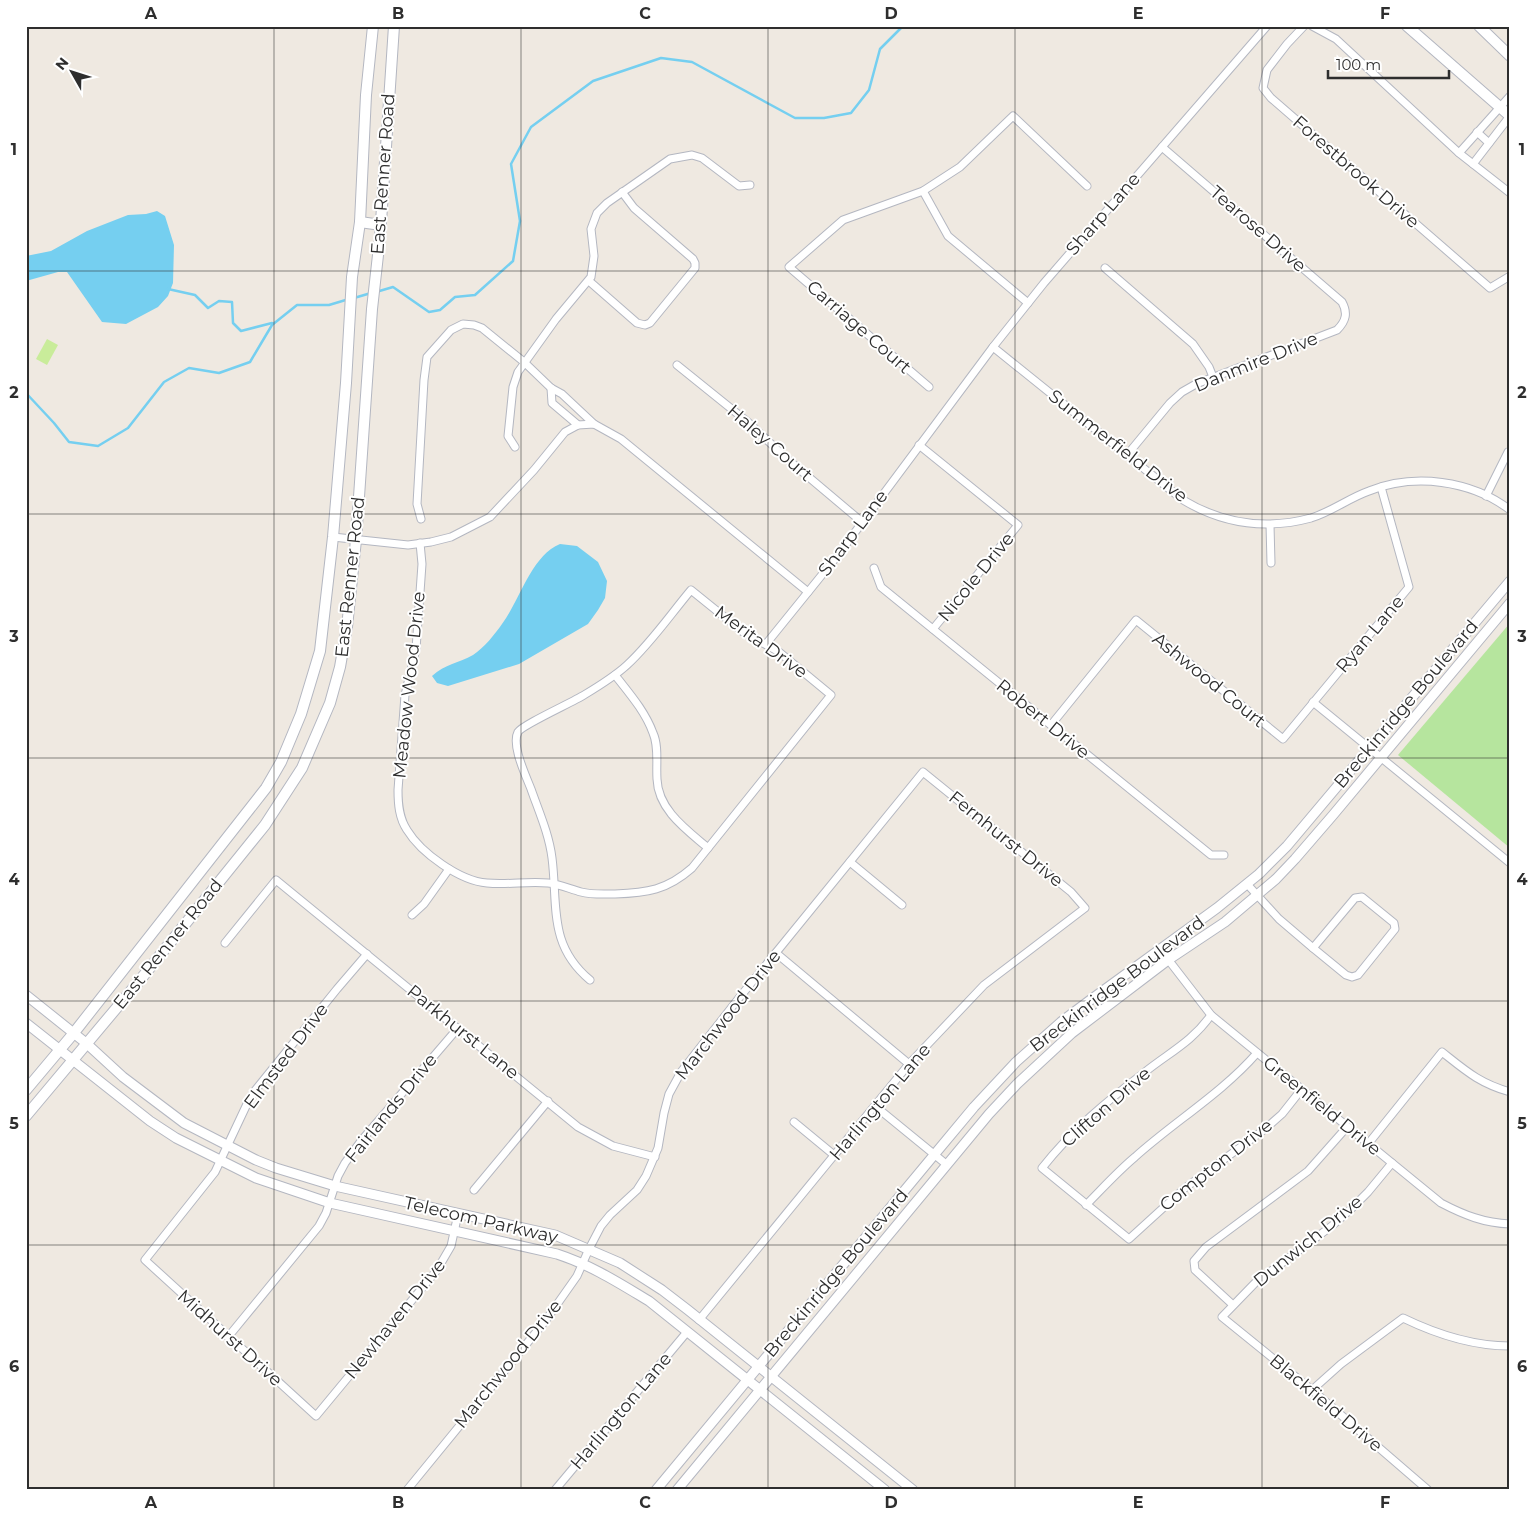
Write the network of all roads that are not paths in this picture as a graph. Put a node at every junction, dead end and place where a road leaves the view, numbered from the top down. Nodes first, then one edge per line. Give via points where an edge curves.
1 (373, 26) edge
2 (394, 26) edge
3 (1268, 26) edge
4 (1304, 26) edge
5 (1312, 26) edge
6 (1407, 26) edge
7 (1479, 26) edge
8 (1510, 56) edge
9 (1510, 96) edge
10 (1500, 107) junction
11 (1510, 116) edge
12 (1477, 132) junction
13 (1489, 143) junction
14 (1162, 147) junction
15 (1459, 153) junction
16 (1473, 164) junction
17 (750, 185) dead end
18 (1087, 186) dead end
19 (923, 191) junction
20 (622, 192) junction
21 (1510, 193) edge
22 (360, 222) junction
23 (381, 225) junction
24 (1105, 268) dead end
25 (1510, 276) edge
26 (589, 281) junction
27 (1028, 303) junction
28 (1346, 316) joint
29 (993, 347) junction
30 (524, 362) junction
31 (677, 365) dead end
32 (1213, 377) junction
33 (928, 387) dead end
34 (551, 388) junction
35 (594, 424) junction
36 (578, 425) junction
37 (919, 445) junction
38 (515, 448) dead end
39 (1508, 452) dead end
40 (1127, 455) junction
41 (1381, 486) junction
42 (1486, 496) junction
43 (1510, 510) edge
44 (421, 519) dead end
45 (862, 522) junction
46 (1270, 525) junction
47 (333, 537) junction
48 (356, 540) junction
49 (420, 543) junction
50 (1271, 563) dead end
51 (874, 568) dead end
52 (1510, 580) edge
53 (808, 592) junction
54 (1510, 602) edge
55 (933, 630) junction
56 (766, 644) junction
57 (616, 675) junction
58 (831, 695) joint
59 (1313, 702) junction
60 (1051, 725) junction
61 (1283, 739) joint
62 (1369, 748) junction
63 (1379, 758) junction
64 (923, 772) joint
65 (708, 848) junction
66 (1224, 855) dead end
67 (850, 862) junction
68 (1510, 863) edge
69 (449, 869) junction
70 (554, 884) junction
71 (1247, 884) junction
72 (1256, 896) junction
73 (902, 905) dead end
74 (1086, 908) joint
75 (412, 915) dead end
76 (225, 943) dead end
77 (1313, 948) junction
78 (1160, 949) junction
79 (776, 953) junction
80 (367, 954) junction
81 (1168, 960) junction
82 (590, 980) dead end
83 (26, 995) edge
84 (1211, 1015) junction
85 (26, 1022) edge
86 (458, 1028) junction
87 (73, 1034) junction
88 (86, 1044) junction
89 (60, 1050) junction
90 (1257, 1053) junction
91 (72, 1060) junction
92 (909, 1064) junction
93 (26, 1090) edge
94 (1301, 1090) junction
95 (1510, 1092) edge
96 (548, 1101) junction
97 (874, 1106) junction
98 (26, 1116) edge
99 (794, 1122) dead end
100 (1347, 1127) junction
101 (1368, 1144) junction
102 (228, 1146) junction
103 (834, 1155) junction
104 (934, 1155) junction
105 (655, 1157) junction
106 (221, 1162) junction
107 (1392, 1163) junction
108 (946, 1164) junction
109 (335, 1186) junction
110 (474, 1190) dead end
111 (330, 1203) junction
112 (1086, 1205) junction
113 (458, 1214) junction
114 (1510, 1224) edge
115 (454, 1231) junction
116 (1129, 1239) joint
117 (588, 1249) junction
118 (145, 1260) joint
119 (582, 1263) junction
120 (1232, 1305) junction
121 (1222, 1317) joint
122 (699, 1320) junction
123 (687, 1332) junction
124 (228, 1337) junction
125 (1510, 1346) edge
126 (759, 1366) junction
127 (771, 1376) junction
128 (748, 1380) junction
129 (760, 1390) junction
130 (1312, 1390) junction
131 (316, 1416) joint
132 (407, 1490) edge
133 (555, 1490) edge
134 (656, 1490) edge
135 (677, 1490) edge
136 (885, 1490) edge
137 (913, 1490) edge
138 (1428, 1490) edge

1 - 22 main road, East Renner Road
2 - 23 main road, East Renner Road
3 - 14 street, Sharp Lane
4 - 25 street, Forestbrook Drive via 1267,70 1264,88 1271,98 1490,288
5 - 15 street via 1336,39
6 - 10 main road
7 - 8 main road
9 - 10 street
10 - 11 main road
10 - 12 street
11 - 13 street
12 - 13 street
12 - 15 street
13 - 16 street
14 - 27 street, Sharp Lane
14 - 28 street, Tearose Drive via 1342,302
15 - 16 street
16 - 21 street
17 - 20 street via 738,186 702,158 692,155 670,159
18 - 19 street via 1013,116 960,167
19 - 27 street via 948,236
19 - 33 street, Carriage Court via 843,220 789,267
20 - 26 street via 602,207 594,218 590,234 594,264
20 - 26 street via 634,208 693,259 694,272 645,325 637,323
22 - 23 main road
22 - 47 main road, East Renner Road via 352,278
23 - 48 main road, East Renner Road
24 - 32 street via 1194,344
26 - 30 street
27 - 29 street, Sharp Lane
28 - 32 street, Danmire Drive via 1337,330
29 - 37 street, Sharp Lane
29 - 40 street, Summerfield Drive
30 - 34 street, Sharp Lane
30 - 38 street via 513,387 508,436
30 - 44 street, Sharp Lane via 482,328 463,324 451,330 427,358 417,504
31 - 45 street, Haley Court
32 - 40 street, Danmire Drive via 1182,392
34 - 35 street, Sharp Lane
34 - 36 street via 552,404
35 - 36 street
35 - 53 street, Sharp Lane via 621,440
36 - 49 street via 565,432 490,516 452,537
37 - 45 street, Sharp Lane
37 - 55 street, Nicole Drive via 1018,525
39 - 42 street
40 - 46 street, Summerfield Drive via 1194,507 1230,521
41 - 42 street, Summerfield Drive via 1425,481 1464,487
41 - 46 street, Summerfield Drive via 1314,517
41 - 59 street, Ryan Lane via 1409,587
42 - 43 street, Summerfield Drive
45 - 53 street, Sharp Lane
46 - 50 street
47 - 48 street
47 - 87 main road, East Renner Road via 320,651 302,714 281,762 250,810
48 - 49 street
48 - 88 main road, East Renner Road via 340,667 330,703 302,768 265,826
49 - 69 street, Meadow Wood Drive via 422,564 416,649 405,695 398,805 401,818 414,841
51 - 55 street, Robert Drive via 882,587
52 - 62 street, Breckinridge Boulevard
53 - 56 street
54 - 63 street, Breckinridge Boulevard
55 - 60 street, Robert Drive
56 - 57 street, Merita Drive via 743,632 691,590 645,646
56 - 58 street, Merita Drive
57 - 65 street via 642,709 654,735 657,782 669,811 679,824
57 - 70 street via 518,732 516,739 520,759 546,832
58 - 65 street, Meadow Wood Drive
59 - 61 street, Ryan Lane
59 - 62 street
60 - 61 street, Ashwood Court via 1136,620
60 - 66 street, Robert Drive via 1211,855
62 - 63 street
62 - 71 street, Breckinridge Boulevard via 1286,846
63 - 68 street
63 - 72 street, Breckinridge Boulevard via 1295,859
64 - 67 street, Marchwood Drive
64 - 74 street, Fernhurst Drive via 1071,892
65 - 70 street, Meadow Wood Drive via 683,876 656,890 592,894
67 - 73 street
67 - 79 street, Marchwood Drive
69 - 70 street, Meadow Wood Drive via 486,883
69 - 75 street
70 - 82 street via 559,936 573,963
71 - 72 street
71 - 78 street, Breckinridge Boulevard
72 - 77 street
72 - 81 street, Breckinridge Boulevard via 1225,922
74 - 92 street, Harlington Lane via 984,985
76 - 80 street, Parkhurst Lane via 276,880
77 - 77 street via 1352,977 1358,975 1393,934 1394,923 1366,899 1356,898
78 - 81 street, Greenfield Drive
78 - 104 street, Breckinridge Boulevard via 1061,1022 1016,1062
79 - 92 street
79 - 105 street, Marchwood Drive via 676,1080 669,1094
80 - 86 street, Parkhurst Lane
80 - 102 street, Elmsted Drive via 253,1093
81 - 84 street, Greenfield Drive
81 - 108 street, Breckinridge Boulevard via 1072,1033 988,1114
83 - 87 street, Telecom Parkway
84 - 90 street, Greenfield Drive
84 - 112 street, Clifton Drive via 1189,1040 1092,1114 1042,1168
85 - 89 street, Telecom Parkway
86 - 96 street, Parkhurst Lane
86 - 109 street, Fairlands Drive via 361,1141 345,1163
87 - 88 street, Telecom Parkway
87 - 89 main road, East Renner Road
88 - 91 main road, East Renner Road
88 - 102 street, Telecom Parkway via 167,1111
89 - 91 street, Telecom Parkway
89 - 93 main road, East Renner Road
90 - 94 street, Greenfield Drive
90 - 112 street via 1227,1084 1135,1156
91 - 98 main road, East Renner Road
91 - 106 street, Telecom Parkway via 150,1121
92 - 97 street, Harlington Lane
94 - 100 street, Greenfield Drive
94 - 116 street, Compton Drive via 1265,1129 1185,1188
95 - 101 street via 1476,1079 1442,1052
96 - 105 street, Parkhurst Lane via 578,1127 598,1139
96 - 110 street
97 - 103 street, Harlington Lane
97 - 104 street
99 - 103 street
100 - 101 street, Greenfield Drive
100 - 120 street via 1308,1171 1206,1247 1194,1261 1195,1270
101 - 107 street, Greenfield Drive
102 - 106 street, Elmsted Drive
102 - 109 street, Telecom Parkway via 276,1168
103 - 122 street, Harlington Lane
104 - 108 street
104 - 126 street, Breckinridge Boulevard
105 - 117 street, Marchwood Drive via 637,1190 605,1220
106 - 111 street, Telecom Parkway via 256,1178
106 - 118 street, Elmsted Drive
107 - 114 street, Greenfield Drive via 1461,1214
107 - 120 street, Dunwich Drive via 1368,1192 1333,1225 1255,1283
108 - 127 street, Breckinridge Boulevard
109 - 111 street, Fairlands Drive
109 - 113 street, Telecom Parkway
111 - 115 street, Telecom Parkway
111 - 124 street, Fairlands Drive via 319,1226
112 - 116 street, Clifton Drive
113 - 115 street, Newhaven Drive
113 - 117 street, Telecom Parkway via 533,1230
115 - 119 street, Telecom Parkway via 557,1254
115 - 131 street, Newhaven Drive via 451,1246 437,1270
117 - 119 street, Marchwood Drive
117 - 122 street, Telecom Parkway via 620,1263
118 - 124 street, Midhurst Drive
119 - 123 street, Telecom Parkway via 648,1301
119 - 132 street, Marchwood Drive via 569,1289 546,1320
120 - 121 street, Dunwich Drive
121 - 130 street, Blackfield Drive
122 - 126 street, Telecom Parkway
123 - 128 street, Telecom Parkway
123 - 133 street, Harlington Lane
124 - 131 street, Midhurst Drive
125 - 130 street via 1450,1337 1403,1318
126 - 127 street, Telecom Parkway
126 - 128 street, Breckinridge Boulevard
127 - 129 street, Breckinridge Boulevard
127 - 137 street, Telecom Parkway
128 - 129 street, Telecom Parkway
128 - 134 street, Breckinridge Boulevard
129 - 135 street, Breckinridge Boulevard
129 - 136 street, Telecom Parkway
130 - 138 street, Blackfield Drive

